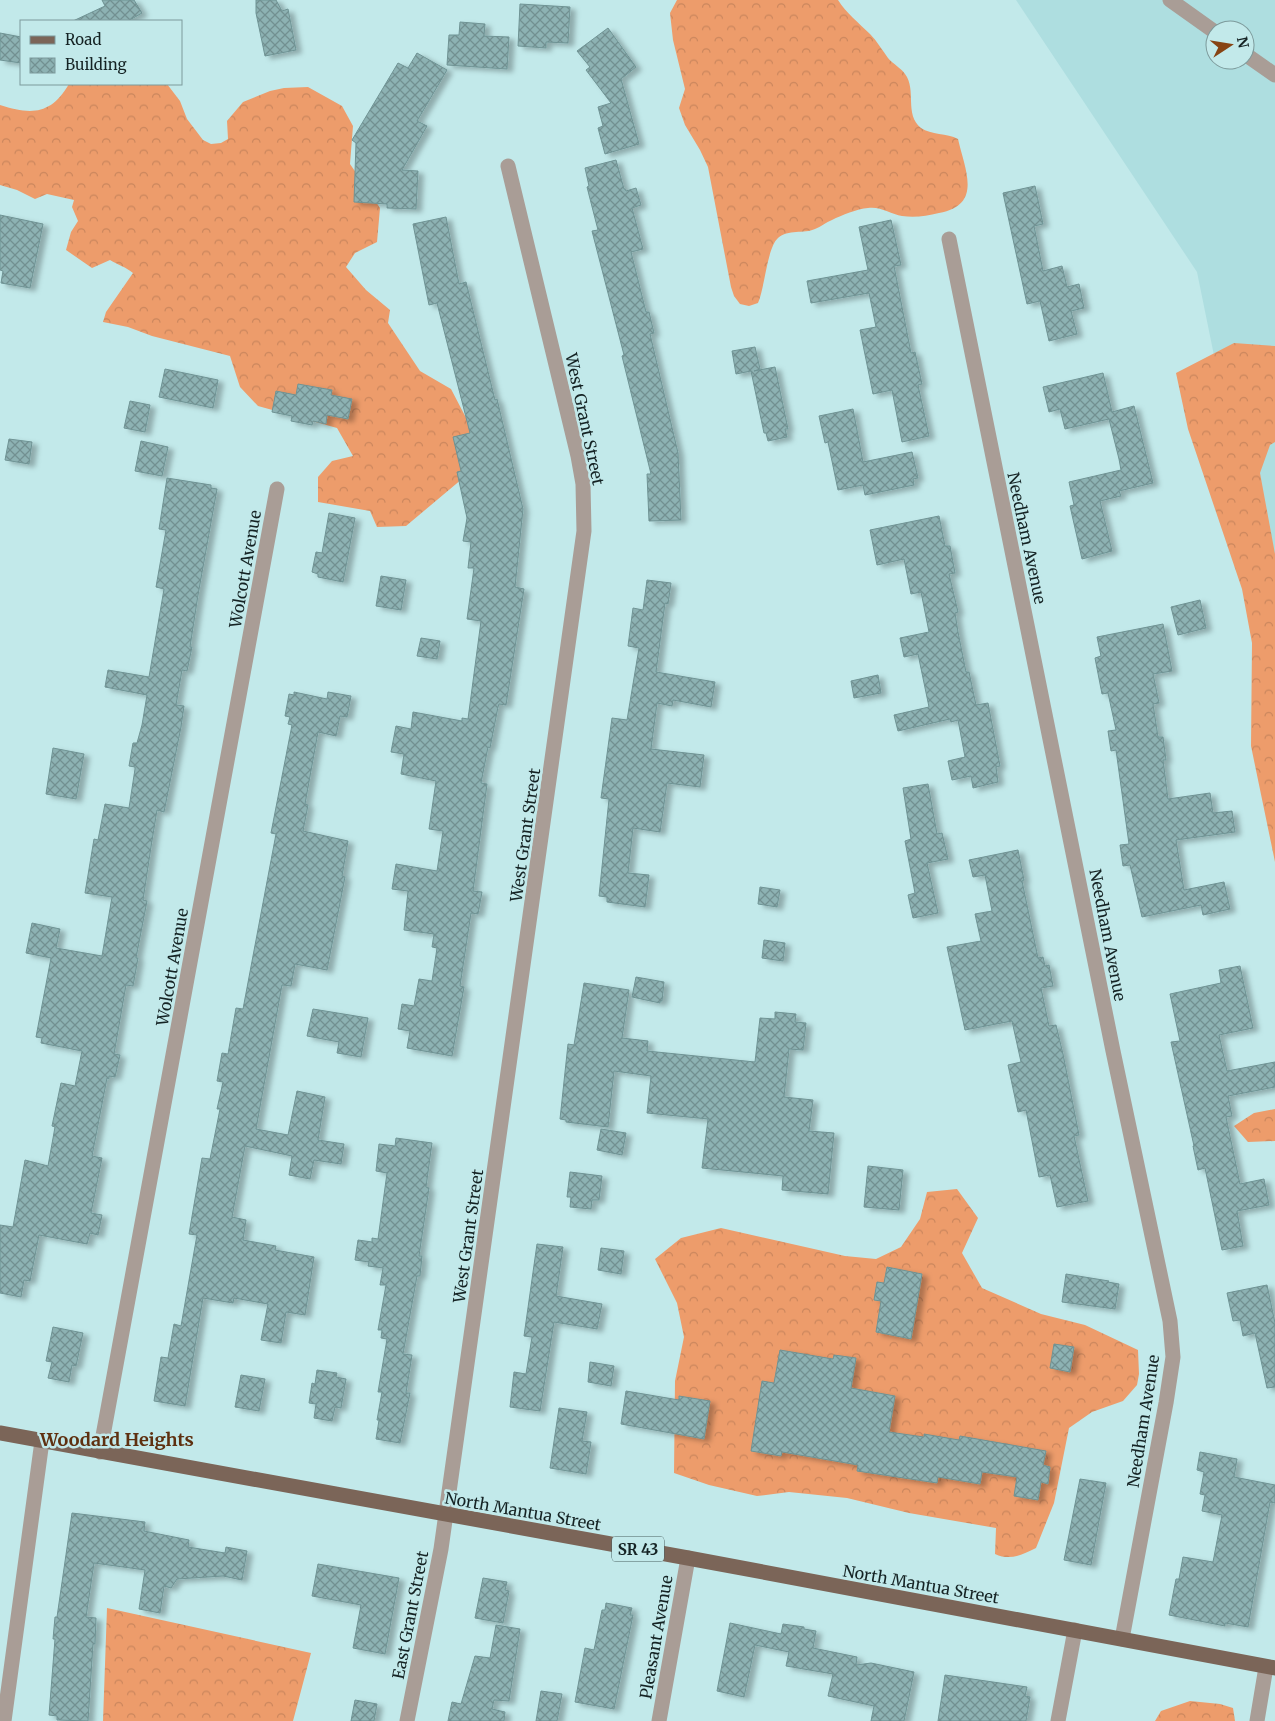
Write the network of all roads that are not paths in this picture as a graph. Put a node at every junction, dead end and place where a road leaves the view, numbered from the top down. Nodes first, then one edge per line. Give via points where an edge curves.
1 (1170, 0) edge
2 (1205, 25) edge
3 (1255, 61) edge
4 (1275, 75) edge
5 (508, 166) dead end
6 (949, 239) dead end
7 (278, 489) dead end
8 (0, 1433) edge
9 (42, 1441) junction
10 (100, 1452) junction
11 (446, 1515) junction
12 (688, 1558) junction
13 (1075, 1630) junction
14 (1122, 1639) junction
15 (1271, 1668) edge
16 (4, 1721) edge
17 (407, 1721) edge
18 (659, 1721) edge
19 (1058, 1721) edge
20 (1258, 1721) edge

1 - 2 street
3 - 4 street
5 - 11 street, West Grant Street via 578,456 583,484 584,531
6 - 14 street, Needham Avenue via 1171,1330 1173,1357 1166,1403
7 - 10 street, Wolcott Avenue
8 - 9 main road, North Mantua Street / SR 43
9 - 10 main road, North Mantua Street / SR 43
9 - 16 street
10 - 11 main road, North Mantua Street / SR 43
11 - 12 main road, North Mantua Street / SR 43
11 - 17 street, East Grant Street
12 - 13 main road, North Mantua Street / SR 43
12 - 18 street, Pleasant Avenue
13 - 14 main road, North Mantua Street / SR 43
13 - 19 street
14 - 15 main road, North Mantua Street / SR 43
15 - 20 street

